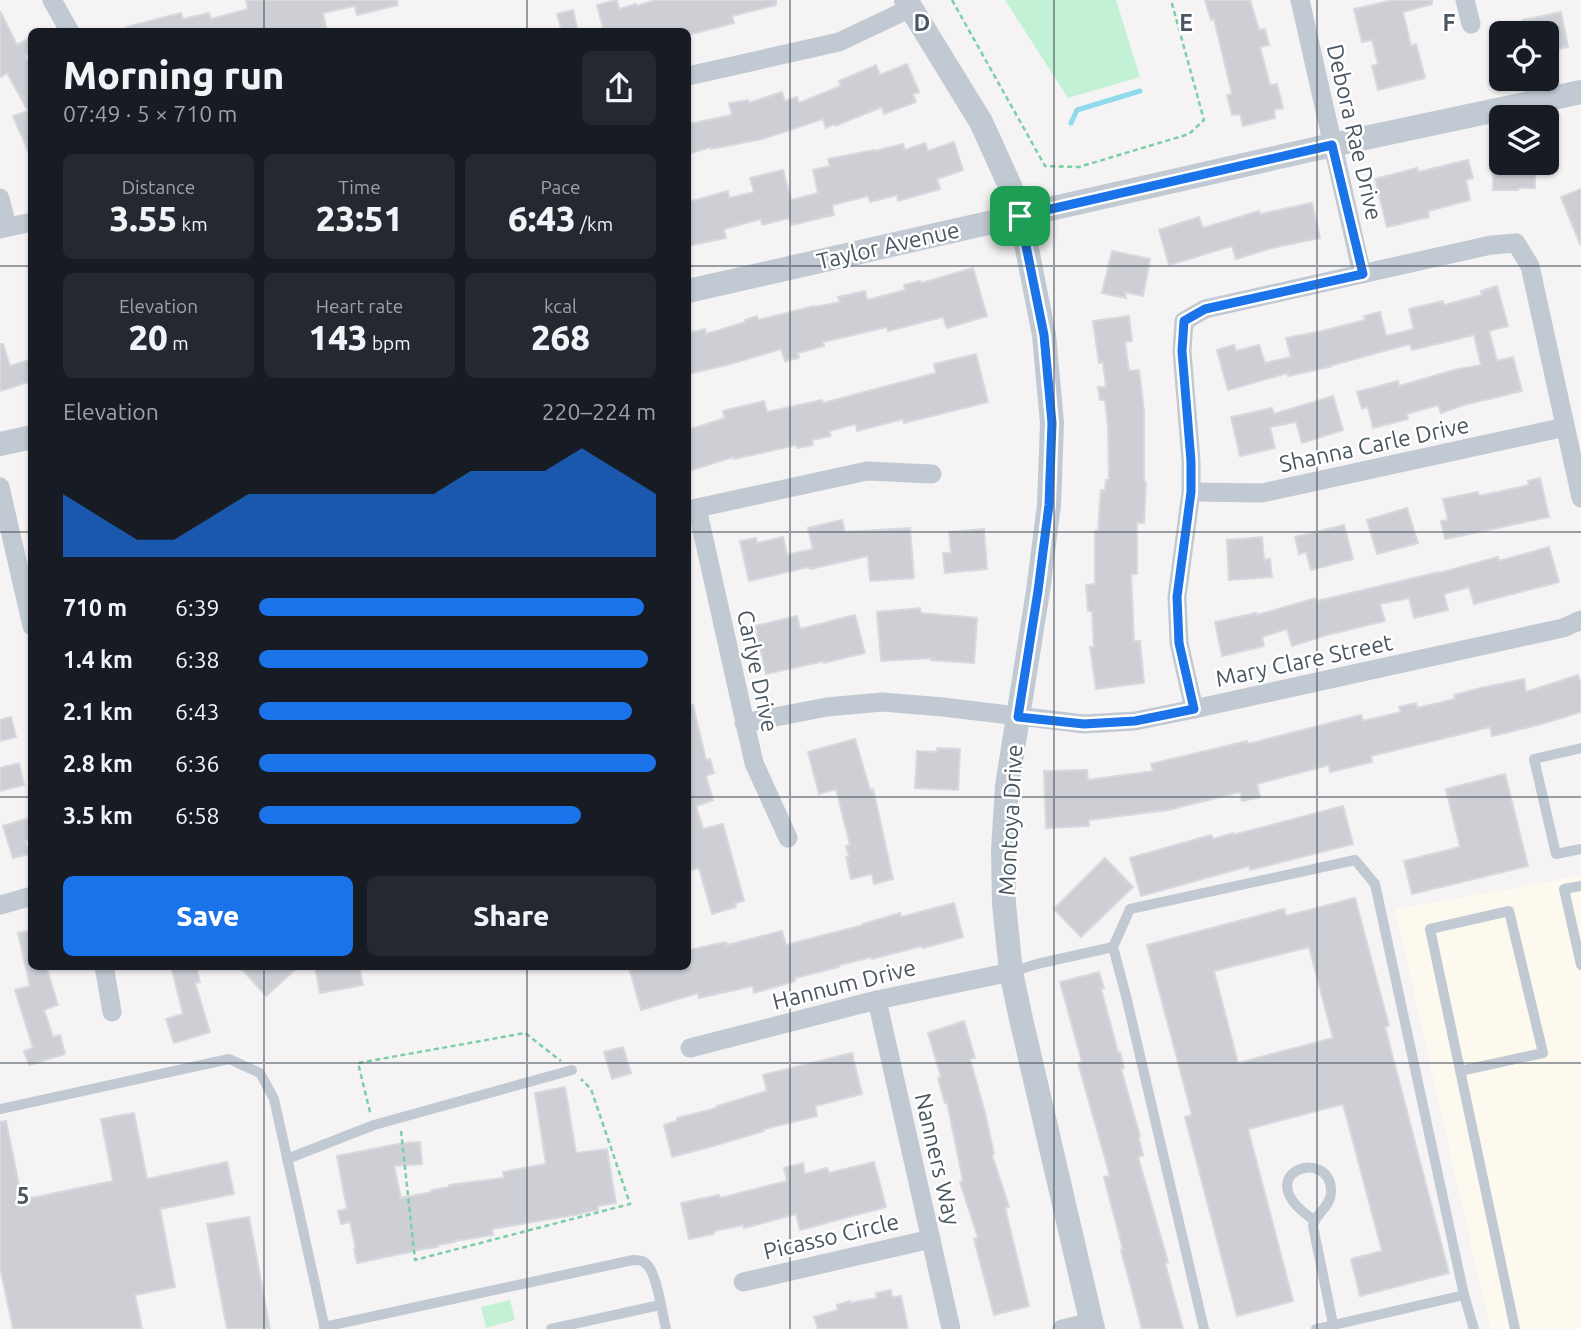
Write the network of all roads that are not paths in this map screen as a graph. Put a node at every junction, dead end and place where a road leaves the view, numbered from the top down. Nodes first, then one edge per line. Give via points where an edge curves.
1 (1300, 0) edge
2 (1465, 0) edge
3 (57, 1) edge
4 (909, 4) edge
5 (1471, 24) dead end
6 (68, 28) edge
7 (691, 75) edge
8 (1581, 92) edge
9 (1332, 145) junction
10 (0, 198) edge
11 (1020, 216) junction
12 (28, 223) edge
13 (4, 228) edge
14 (1363, 274) junction
15 (691, 290) edge
16 (1565, 427) junction
17 (28, 439) edge
18 (0, 444) edge
19 (932, 474) dead end
20 (0, 487) edge
21 (1191, 492) junction
22 (1581, 498) edge
23 (692, 509) edge
24 (28, 609) edge
25 (1581, 620) edge
26 (1194, 709) junction
27 (1018, 717) junction
28 (744, 723) junction
29 (1580, 750) edge
30 (789, 838) dead end
31 (1581, 849) edge
32 (1581, 886) edge
33 (28, 897) edge
34 (0, 905) edge
35 (1113, 947) junction
36 (1581, 965) edge
37 (105, 970) edge
38 (1011, 972) junction
39 (877, 1000) junction
40 (113, 1012) dead end
41 (690, 1048) dead end
42 (572, 1070) road end
43 (1460, 1071) junction
44 (0, 1109) edge
45 (287, 1159) junction
46 (1314, 1220) junction
47 (931, 1239) junction
48 (743, 1282) dead end
49 (1464, 1295) junction
50 (660, 1305) junction
51 (1093, 1326) edge
52 (1333, 1327) edge
53 (324, 1328) edge
54 (551, 1329) edge
55 (666, 1329) edge
56 (951, 1329) edge
57 (1062, 1329) edge
58 (1204, 1329) edge
59 (1316, 1329) edge
60 (1474, 1329) edge
61 (1515, 1329) edge

1 - 9 street, Debora Rae Drive
2 - 5 street
3 - 6 street
4 - 7 street via 839,42
4 - 11 street, Montoya Drive via 981,122
8 - 9 street, Taylor Avenue
9 - 11 street, Taylor Avenue
9 - 14 street, Debora Rae Drive
10 - 13 street
11 - 15 street, Taylor Avenue
11 - 27 street, Montoya Drive via 1044,335 1052,423 1049,505
12 - 13 street
14 - 16 street via 1517,243 1530,266
14 - 21 street via 1205,309 1184,321
16 - 21 street, Shanna Carle Drive via 1262,493
16 - 22 street
17 - 18 street
19 - 23 street via 867,471
20 - 24 street
21 - 26 street via 1177,597 1179,643
23 - 28 street, Carlye Drive
25 - 26 street, Mary Clare Street via 1563,628
26 - 27 street, Mary Clare Street via 1135,721 1084,724
27 - 28 street, Mary Clare Street via 883,702
27 - 38 street, Montoya Drive via 1003,850
28 - 30 street, Carlye Drive via 754,763
29 - 31 lane via 1534,759 1556,855
32 - 36 lane via 1564,889
33 - 34 street
35 - 38 lane
35 - 49 lane via 1130,909 1355,860 1375,884
35 - 58 lane
37 - 40 street
38 - 39 street, Hannum Drive
38 - 51 street, Montoya Drive
39 - 41 street, Hannum Drive
39 - 47 street, Nanners Way
42 - 45 lane via 374,1125
43 - 43 lane via 1543,1054 1508,911 1430,929
43 - 61 lane
44 - 45 lane via 229,1059 260,1073 274,1099
45 - 53 lane
46 - 46 lane via 1329,1202 1330,1186 1324,1171 1306,1168 1290,1176 1286,1190 1298,1208
46 - 52 lane
47 - 48 street, Picasso Circle
47 - 56 street, Nanners Way
49 - 52 lane
49 - 60 lane
50 - 53 lane via 647,1263 633,1260
50 - 54 lane
50 - 55 lane
51 - 57 street
52 - 59 lane

